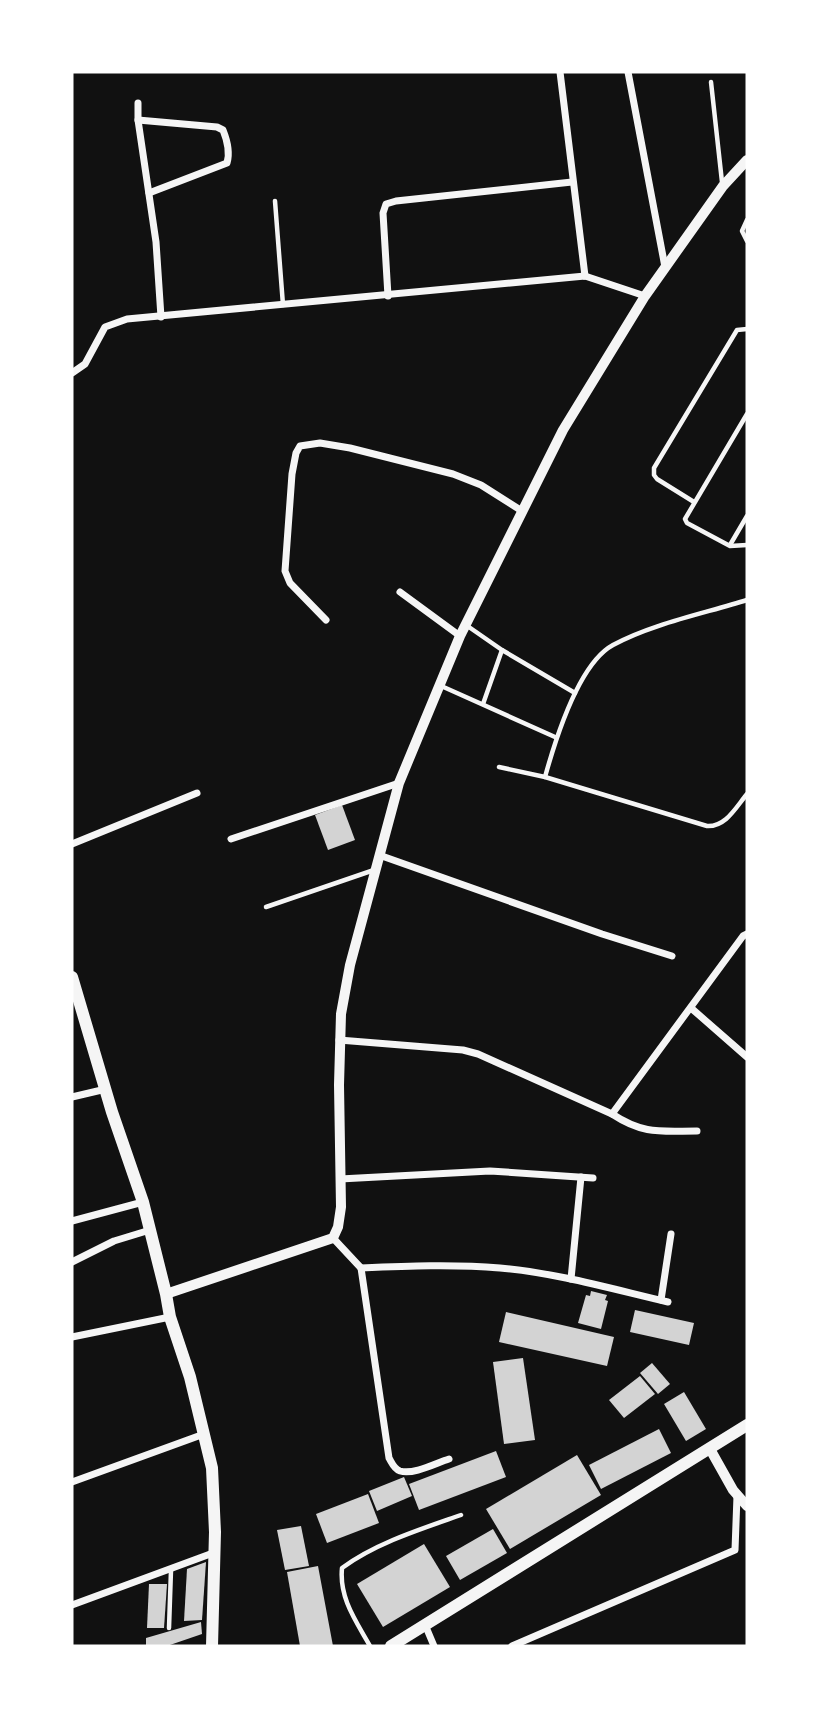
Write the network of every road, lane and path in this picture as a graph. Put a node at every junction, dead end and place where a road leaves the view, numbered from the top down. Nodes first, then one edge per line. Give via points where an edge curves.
1 (560, 72) edge
2 (628, 72) edge
3 (711, 82) dead end
4 (138, 103) dead end
5 (138, 120) junction
6 (747, 160) edge
7 (572, 182) junction
8 (723, 186) junction
9 (149, 193) junction
10 (275, 201) dead end
11 (747, 220) edge
12 (747, 241) edge
13 (665, 268) junction
14 (584, 276) junction
15 (388, 296) junction
16 (645, 296) junction
17 (283, 305) junction
18 (161, 317) junction
19 (747, 329) edge
20 (72, 373) edge
21 (747, 414) edge
22 (694, 502) junction
23 (522, 511) junction
24 (747, 516) edge
25 (747, 545) edge
26 (730, 546) junction
27 (400, 592) dead end
28 (747, 600) edge
29 (326, 620) dead end
30 (466, 624) junction
31 (460, 636) junction
32 (502, 650) junction
33 (438, 684) junction
34 (575, 692) junction
35 (483, 704) junction
36 (555, 737) junction
37 (499, 767) dead end
38 (545, 777) junction
39 (399, 783) junction
40 (197, 793) dead end
41 (747, 793) edge
42 (231, 839) dead end
43 (72, 844) edge
44 (379, 855) junction
45 (375, 870) junction
46 (266, 907) dead end
47 (747, 934) edge
48 (672, 956) dead end
49 (72, 977) edge
50 (691, 1008) junction
51 (339, 1040) junction
52 (747, 1057) edge
53 (106, 1089) junction
54 (72, 1097) edge
55 (612, 1114) junction
56 (697, 1131) dead end
57 (582, 1177) junction
58 (593, 1178) dead end
59 (340, 1179) junction
60 (143, 1202) junction
61 (72, 1221) edge
62 (150, 1230) junction
63 (671, 1234) dead end
64 (333, 1238) junction
65 (72, 1262) edge
66 (361, 1268) junction
67 (571, 1279) junction
68 (168, 1306) junction
69 (72, 1337) edge
70 (747, 1425) edge
71 (204, 1434) junction
72 (710, 1449) junction
73 (449, 1459) dead end
74 (72, 1482) edge
75 (735, 1493) junction
76 (747, 1506) edge
77 (461, 1515) dead end
78 (213, 1553) junction
79 (171, 1569) junction
80 (72, 1605) edge
81 (426, 1627) junction
82 (169, 1628) dead end
83 (212, 1646) edge
84 (370, 1646) edge
85 (391, 1646) edge
86 (434, 1646) edge
87 (512, 1646) edge

1 - 7 street
2 - 13 street
3 - 8 lane
4 - 5 street
5 - 9 street
5 - 9 street via 217,127 225,136 227,163
6 - 8 street
7 - 14 street
7 - 15 street via 386,204
8 - 13 street
9 - 18 street
10 - 17 lane
11 - 12 lane via 742,231
13 - 16 street
14 - 15 street
14 - 16 street
15 - 17 street
16 - 23 street via 563,430
17 - 18 street
18 - 20 street via 127,319 105,327 85,364
19 - 22 lane via 737,330 654,468 657,479
21 - 22 lane
22 - 26 lane via 685,516 687,523
23 - 29 street via 481,485 453,474 350,448 320,443 300,446 292,474 285,571 290,583
23 - 30 street
24 - 26 lane
25 - 26 lane
27 - 31 street
28 - 34 lane via 612,646 597,659
30 - 31 street
30 - 32 lane
31 - 33 street
32 - 34 lane
32 - 35 lane
33 - 35 lane
33 - 39 street
34 - 36 lane
35 - 36 lane
36 - 38 lane
37 - 38 lane
38 - 41 lane via 717,827
39 - 42 street
39 - 44 street
40 - 43 street
44 - 45 street
44 - 48 street
45 - 46 lane
45 - 51 street via 350,965
47 - 50 street
49 - 53 main road
50 - 52 street
50 - 55 street
51 - 55 street via 478,1054
51 - 59 street
53 - 54 street
53 - 60 main road
55 - 56 street via 631,1126 655,1131
57 - 58 street
57 - 59 street via 490,1171
57 - 67 street
59 - 64 street via 341,1206
60 - 61 street
60 - 62 main road
62 - 65 street
62 - 68 main road
63 - 67 street via 664,1301
64 - 66 street
64 - 68 street
66 - 67 street via 425,1264 501,1268
66 - 73 street via 389,1458 401,1471
68 - 69 street
68 - 71 main road
70 - 72 main road
71 - 74 street
71 - 78 main road via 212,1468
72 - 75 street
72 - 81 main road
75 - 76 street
75 - 87 street via 735,1550
77 - 84 lane via 407,1534 342,1568 347,1604
78 - 79 street
78 - 83 main road
79 - 80 street
79 - 82 lane
81 - 85 main road
81 - 86 street

